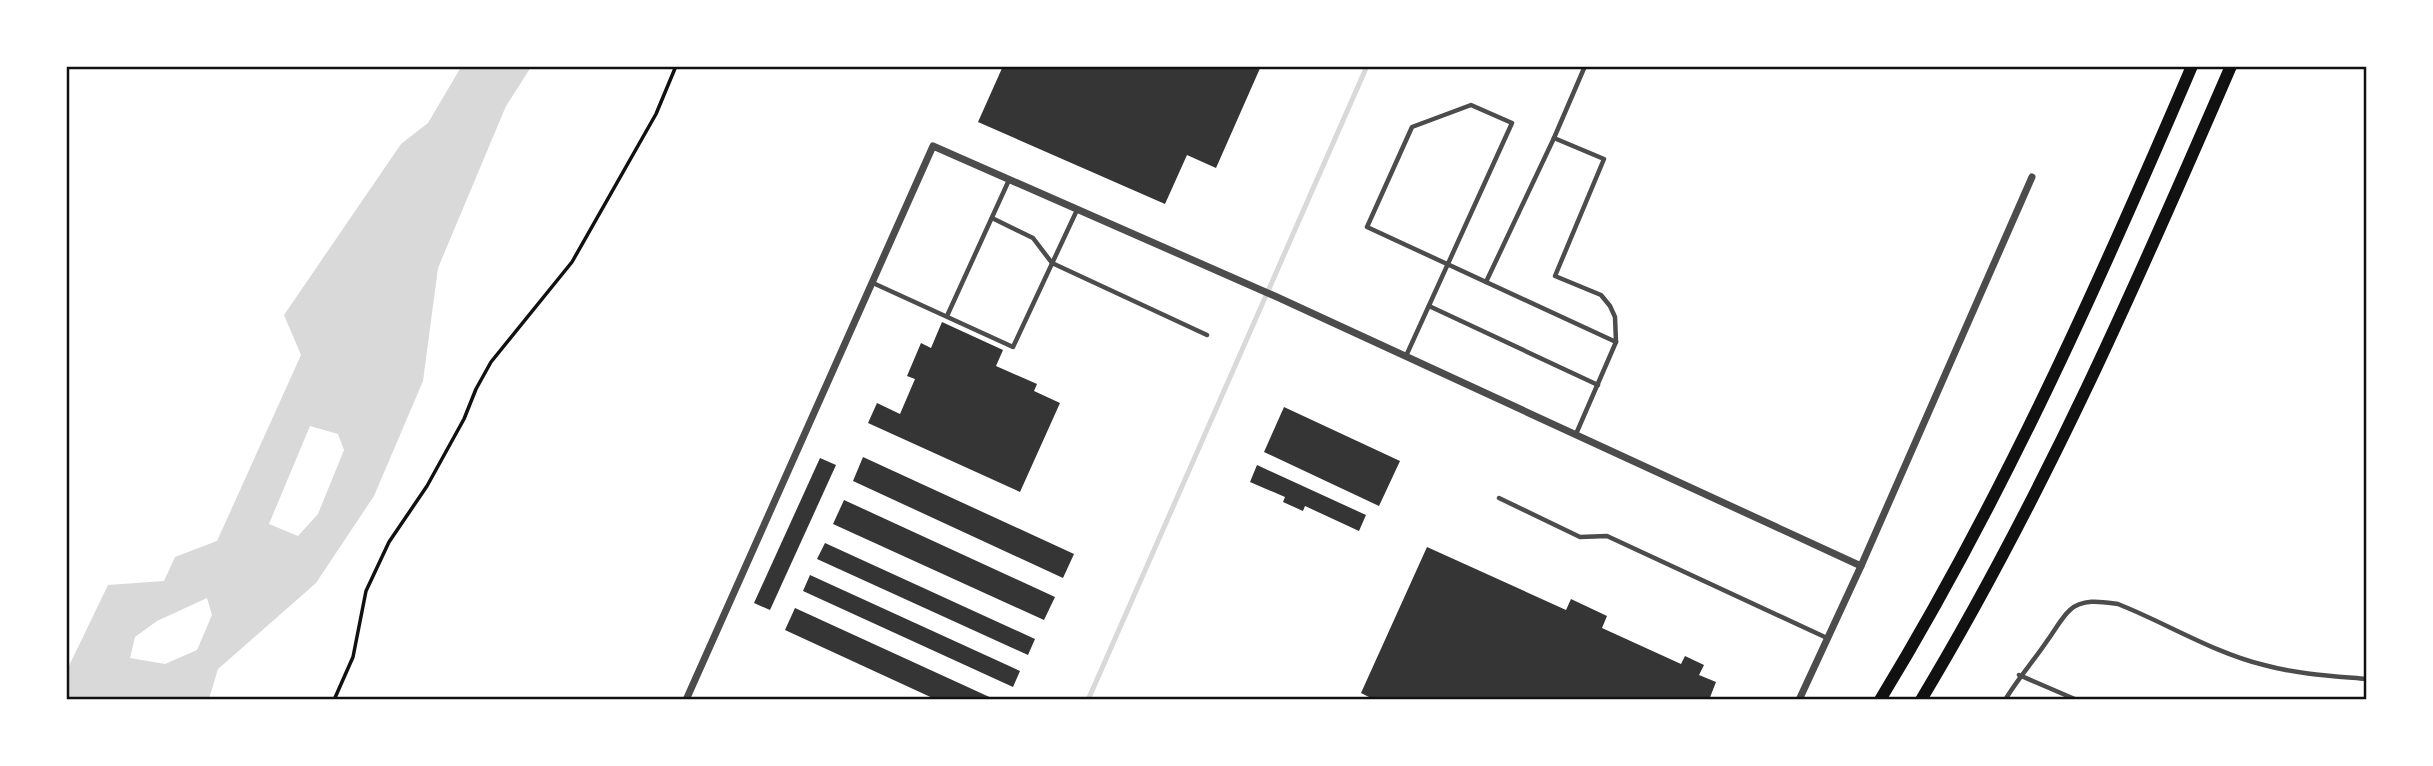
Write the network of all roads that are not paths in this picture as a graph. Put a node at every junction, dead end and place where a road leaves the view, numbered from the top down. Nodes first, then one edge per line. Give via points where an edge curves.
1 (1585, 66) edge
2 (2192, 66) edge
3 (2231, 66) edge
4 (1554, 138) junction
5 (2032, 177) dead end
6 (1009, 180) junction
7 (1078, 209) junction
8 (992, 218) junction
9 (1052, 263) junction
10 (1448, 265) junction
11 (1486, 282) junction
12 (873, 283) junction
13 (1429, 306) junction
14 (947, 316) junction
15 (1207, 335) dead end
16 (1616, 342) junction
17 (1406, 356) junction
18 (1598, 385) junction
19 (1576, 434) junction
20 (1499, 498) dead end
21 (1861, 566) junction
22 (1827, 638) junction
23 (2019, 675) junction
24 (2367, 679) edge
25 (686, 699) edge
26 (1799, 699) edge
27 (1880, 699) edge
28 (1922, 699) edge
29 (2005, 699) edge
30 (2077, 699) edge

1 - 4 lane
2 - 27 main road via 2017,453
3 - 28 main road via 2070,426
4 - 11 lane
4 - 16 lane via 1604,159 1555,276 1601,295 1615,317
5 - 21 street
6 - 7 street
6 - 8 lane
6 - 12 street via 933,146
7 - 9 lane
7 - 17 street
8 - 9 lane via 1033,238
8 - 14 lane
9 - 14 lane via 1013,347
9 - 15 lane
10 - 10 lane via 1512,123 1471,106 1412,127 1367,227
10 - 11 lane
10 - 13 lane
11 - 16 lane
12 - 14 lane
12 - 25 street
13 - 17 lane
13 - 18 lane
16 - 18 lane
17 - 19 street
18 - 19 lane
19 - 21 street
20 - 22 lane via 1580,537 1607,536
21 - 22 street
22 - 26 street
23 - 24 lane via 2071,609 2098,601 2118,604 2264,665
23 - 29 lane
23 - 30 lane

